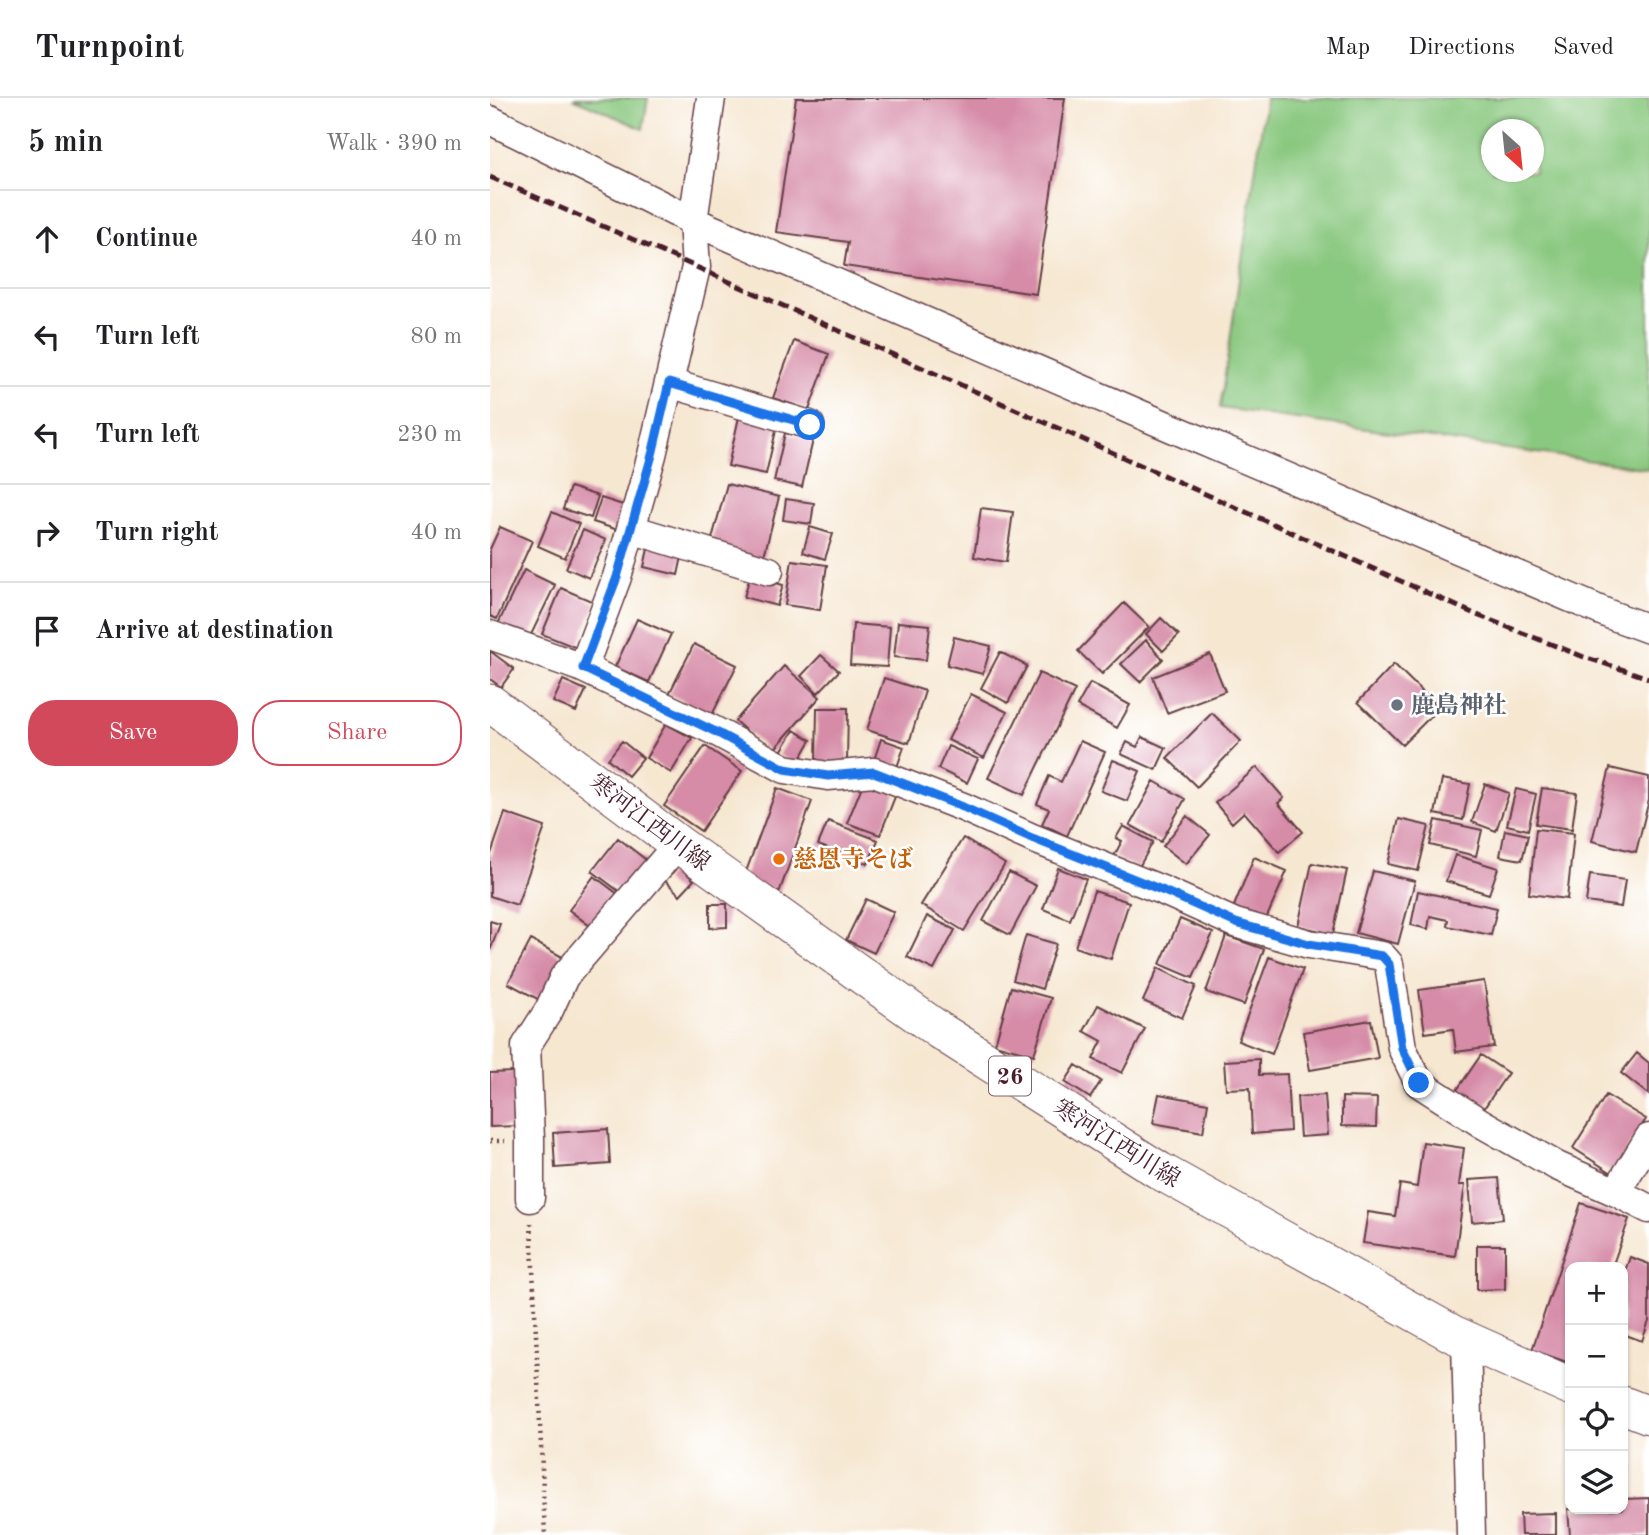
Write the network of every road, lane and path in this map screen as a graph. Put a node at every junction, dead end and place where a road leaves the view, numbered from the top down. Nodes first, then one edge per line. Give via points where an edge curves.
1 (711, 98) edge
2 (490, 120) edge
3 (693, 221) junction
4 (669, 383) junction
5 (810, 425) dead end
6 (631, 529) junction
7 (769, 571) dead end
8 (1649, 629) edge
9 (490, 635) edge
10 (583, 668) junction
11 (490, 703) edge
12 (678, 844) junction
13 (1649, 1138) edge
14 (1616, 1192) junction
15 (530, 1198) joint
16 (1649, 1209) edge
17 (1466, 1340) junction
18 (1565, 1383) edge
19 (1628, 1407) edge
20 (1649, 1415) edge
21 (545, 1535) edge
22 (1471, 1535) edge

1 - 3 street
2 - 3 street
3 - 4 street via 696,267
3 - 8 street
4 - 5 street
4 - 6 street
6 - 7 street
6 - 10 street
9 - 10 street
10 - 14 street via 785,769 828,776 874,772 1236,923 1309,944 1382,956 1389,964 1402,1048 1419,1083 1557,1166
11 - 12 main road, 寒河江西川線 / 26
12 - 15 street via 564,977 526,1046
12 - 17 main road, 寒河江西川線 / 26 via 940,1031 1160,1171
13 - 14 street
14 - 16 street
15 - 21 path
17 - 18 main road, 寒河江西川線 / 26
17 - 22 street
19 - 20 main road

